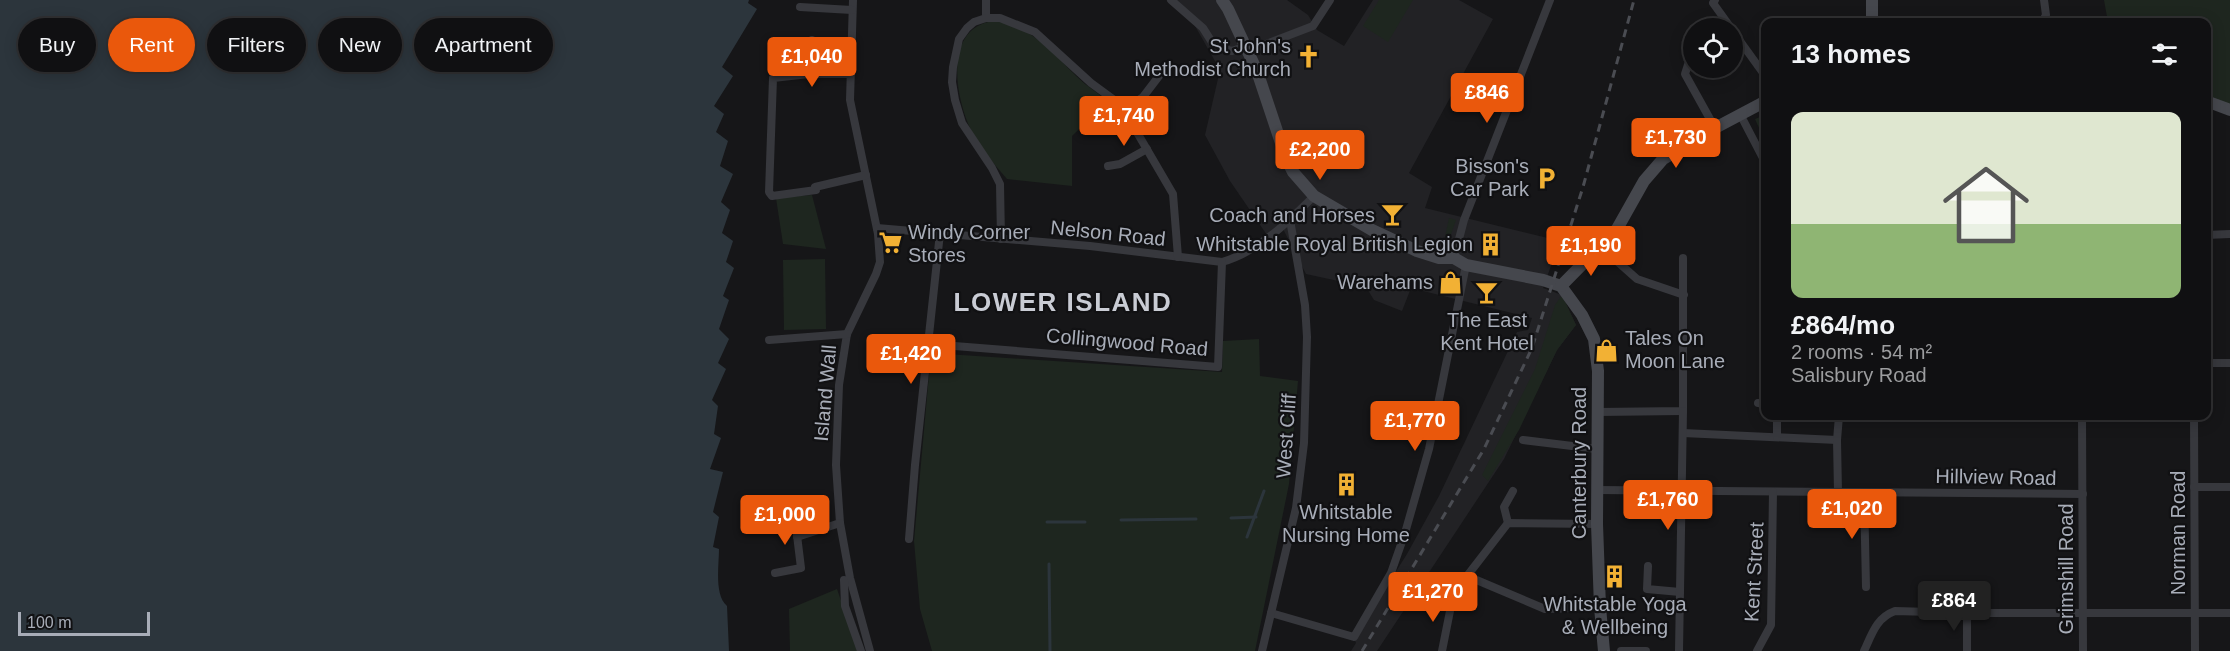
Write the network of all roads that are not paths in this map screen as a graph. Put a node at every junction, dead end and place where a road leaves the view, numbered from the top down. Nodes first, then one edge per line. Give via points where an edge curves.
1 (853, 0) edge
2 (986, 0) edge
3 (1171, 0) edge
4 (1222, 0) edge
5 (1330, 0) edge
6 (1550, 0) edge
7 (1715, 0) edge
8 (1872, 0) edge
9 (2044, 0) edge
10 (800, 7) dead end
11 (852, 10) junction
12 (986, 18) junction
13 (1724, 18) edge
14 (1872, 18) edge
15 (2044, 18) edge
16 (812, 40) dead end
17 (1743, 45) edge
18 (1247, 49) junction
19 (1761, 70) edge
20 (809, 74) junction
21 (850, 74) junction
22 (1159, 76) dead end
23 (1687, 78) edge
24 (2211, 103) edge
25 (1761, 104) edge
26 (1124, 110) junction
27 (2230, 110) edge
28 (1740, 114) junction
29 (1715, 128) junction
30 (1147, 149) junction
31 (1761, 154) edge
32 (1108, 166) dead end
33 (866, 175) junction
34 (1314, 196) junction
35 (1290, 220) junction
36 (877, 228) junction
37 (940, 233) junction
38 (2230, 234) edge
39 (2211, 235) edge
40 (1001, 239) junction
41 (1600, 247) junction
42 (1178, 257) junction
43 (1455, 258) junction
44 (1683, 258) dead end
45 (1221, 262) junction
46 (1466, 265) junction
47 (1561, 286) junction
48 (1684, 295) junction
49 (848, 334) junction
50 (769, 340) dead end
51 (929, 344) junction
52 (2211, 363) edge
53 (2230, 363) edge
54 (1683, 411) junction
55 (1598, 412) junction
56 (1778, 420) edge
57 (1839, 420) edge
58 (2082, 420) edge
59 (2194, 420) edge
60 (1683, 433) junction
61 (1777, 437) junction
62 (1523, 440) dead end
63 (1837, 440) junction
64 (1597, 449) junction
65 (2194, 487) junction
66 (2230, 487) edge
67 (1513, 490) dead end
68 (1596, 490) junction
69 (1682, 492) junction
70 (1773, 492) junction
71 (1838, 492) junction
72 (1864, 492) junction
73 (2083, 494) junction
74 (795, 519) dead end
75 (840, 523) junction
76 (1508, 523) junction
77 (1597, 524) junction
78 (797, 537) junction
79 (909, 539) dead end
80 (1648, 566) dead end
81 (776, 573) dead end
82 (1467, 576) junction
83 (844, 580) dead end
84 (1866, 587) dead end
85 (1680, 592) junction
86 (1600, 607) junction
87 (1271, 613) junction
88 (1967, 614) junction
89 (2083, 614) junction
90 (2195, 614) junction
91 (2230, 614) edge
92 (861, 651) edge
93 (870, 651) edge
94 (1262, 651) edge
95 (1442, 651) edge
96 (1604, 651) edge
97 (1621, 651) edge
98 (1646, 651) edge
99 (1679, 651) edge
100 (1757, 651) edge
101 (1864, 651) edge
102 (1967, 651) edge
103 (2083, 651) edge
104 (2195, 651) edge

1 - 11 street, Island Wall
2 - 12 street
3 - 18 street via 1203,28 1215,47
4 - 18 main road
5 - 18 street via 1313,26
6 - 43 street via 1464,220
7 - 13 street via 1713,3
8 - 14 main road
9 - 15 street
10 - 11 street
11 - 21 street, Island Wall
12 - 26 street via 1000,18 1035,32
12 - 40 street via 966,28 959,39 952,82 963,123 1000,184
16 - 20 street
17 - 19 street
18 - 34 main road via 1286,158
20 - 21 street
20 - 33 street via 773,78 769,192 772,196 816,190 815,186
21 - 33 street, Island Wall via 850,100
22 - 26 street via 1143,97
23 - 29 street
24 - 27 main road
25 - 28 main road
26 - 30 street
28 - 29 main road
28 - 31 street
29 - 41 main road via 1651,170 1617,229
30 - 32 street
30 - 42 street via 1173,194
33 - 36 street, Island Wall
34 - 35 street, Nelson Road
34 - 43 main road via 1398,243 1439,258
35 - 45 street, Nelson Road via 1250,250
35 - 87 street, West Cliff via 1305,305 1306,402 1296,508
36 - 37 street, Nelson Road
36 - 49 street, Island Wall via 876,274
37 - 40 street, Nelson Road
37 - 51 street
38 - 39 street
40 - 42 street, Nelson Road
41 - 47 main road
41 - 48 street via 1637,279
42 - 45 street, Nelson Road
43 - 46 main road
44 - 48 street
45 - 51 street, Collingwood Road via 1218,367
46 - 47 main road
46 - 87 street via 1429,449 1391,573 1354,637
47 - 55 main road, Canterbury Road via 1594,339 1599,371
48 - 54 street
49 - 50 street
49 - 75 street, Island Wall via 836,436
51 - 79 street
52 - 53 street
54 - 55 street
54 - 60 street
55 - 64 main road, Canterbury Road
56 - 61 street
57 - 63 street
58 - 73 street, Grimshill Road
59 - 65 street, Norman Road
60 - 61 street
60 - 69 street
61 - 63 street
62 - 64 street
63 - 71 street
64 - 68 main road, Canterbury Road
65 - 66 street
65 - 90 street, Norman Road
67 - 76 street via 1504,507
68 - 69 street, Hillview Road
68 - 77 main road, Canterbury Road
69 - 70 street, Hillview Road
69 - 85 street
70 - 71 street, Hillview Road
70 - 100 street, Kent Street via 1771,624
71 - 72 street, Hillview Road
72 - 73 street, Hillview Road
72 - 84 street
73 - 89 street, Grimshill Road
74 - 78 street
75 - 78 street
75 - 93 street, Island Wall
76 - 77 street
76 - 82 street
77 - 86 main road, Canterbury Road
78 - 81 street via 801,567
80 - 85 street via 1647,589
82 - 86 street via 1545,609
82 - 95 street via 1452,602
83 - 92 street via 844,606
85 - 99 street
86 - 96 main road, Canterbury Road
87 - 94 street, West Cliff
88 - 89 street
88 - 101 street via 1895,611 1884,615
88 - 102 street
89 - 90 street
89 - 103 street, Grimshill Road
90 - 91 street
90 - 104 street, Norman Road
97 - 98 street

